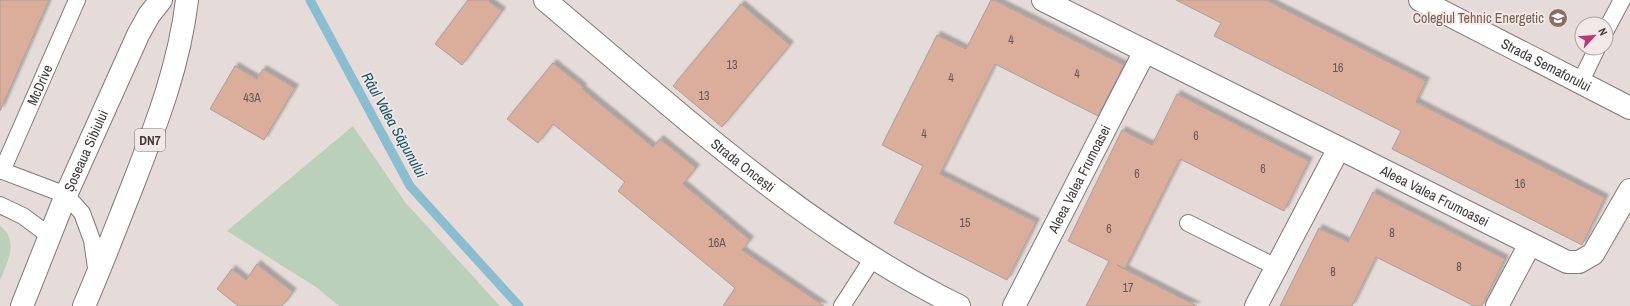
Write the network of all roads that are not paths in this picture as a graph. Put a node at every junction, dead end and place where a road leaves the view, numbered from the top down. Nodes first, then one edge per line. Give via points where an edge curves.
1 (77, 0) edge
2 (161, 0) edge
3 (187, 0) edge
4 (545, 0) edge
5 (1044, 0) edge
6 (1420, 0) edge
7 (1622, 0) edge
8 (1613, 16) edge
9 (1146, 51) junction
10 (1592, 56) edge
11 (1580, 82) junction
12 (1630, 108) edge
13 (1339, 148) junction
14 (1, 170) edge
15 (1630, 190) edge
16 (66, 195) junction
17 (0, 205) edge
18 (1188, 223) dead end
19 (50, 236) junction
20 (1530, 244) junction
21 (873, 258) junction
22 (1276, 267) junction
23 (98, 275) junction
24 (22, 306) edge
25 (84, 306) edge
26 (842, 306) edge
27 (959, 306) edge
28 (1014, 306) edge
29 (1256, 306) edge
30 (1497, 306) edge

1 - 14 lane, McDrive
2 - 16 street, Șoseaua Sibiului via 149,15 138,36
3 - 23 street, DN7 via 177,60 159,118
4 - 21 street, Strada Oncești via 719,146 791,201
5 - 9 street, Aleea Valea Frumoasei
6 - 11 street, Strada Semaforului
7 - 8 lane
9 - 13 street, Aleea Valea Frumoasei
9 - 28 street, Aleea Valea Frumoasei
10 - 11 lane
11 - 12 street, Strada Semaforului
13 - 20 street, Aleea Valea Frumoasei
13 - 22 street
14 - 16 lane
15 - 20 street, Aleea Valea Frumoasei via 1594,254 1579,262 1567,262
16 - 19 street, Șoseaua Sibiului
16 - 23 lane via 82,213 92,240
17 - 19 lane via 23,216
18 - 22 lane
19 - 24 street, Șoseaua Sibiului
20 - 30 street
21 - 26 lane
21 - 27 street, Strada Oncești via 915,285
22 - 29 street
23 - 25 street, DN7

